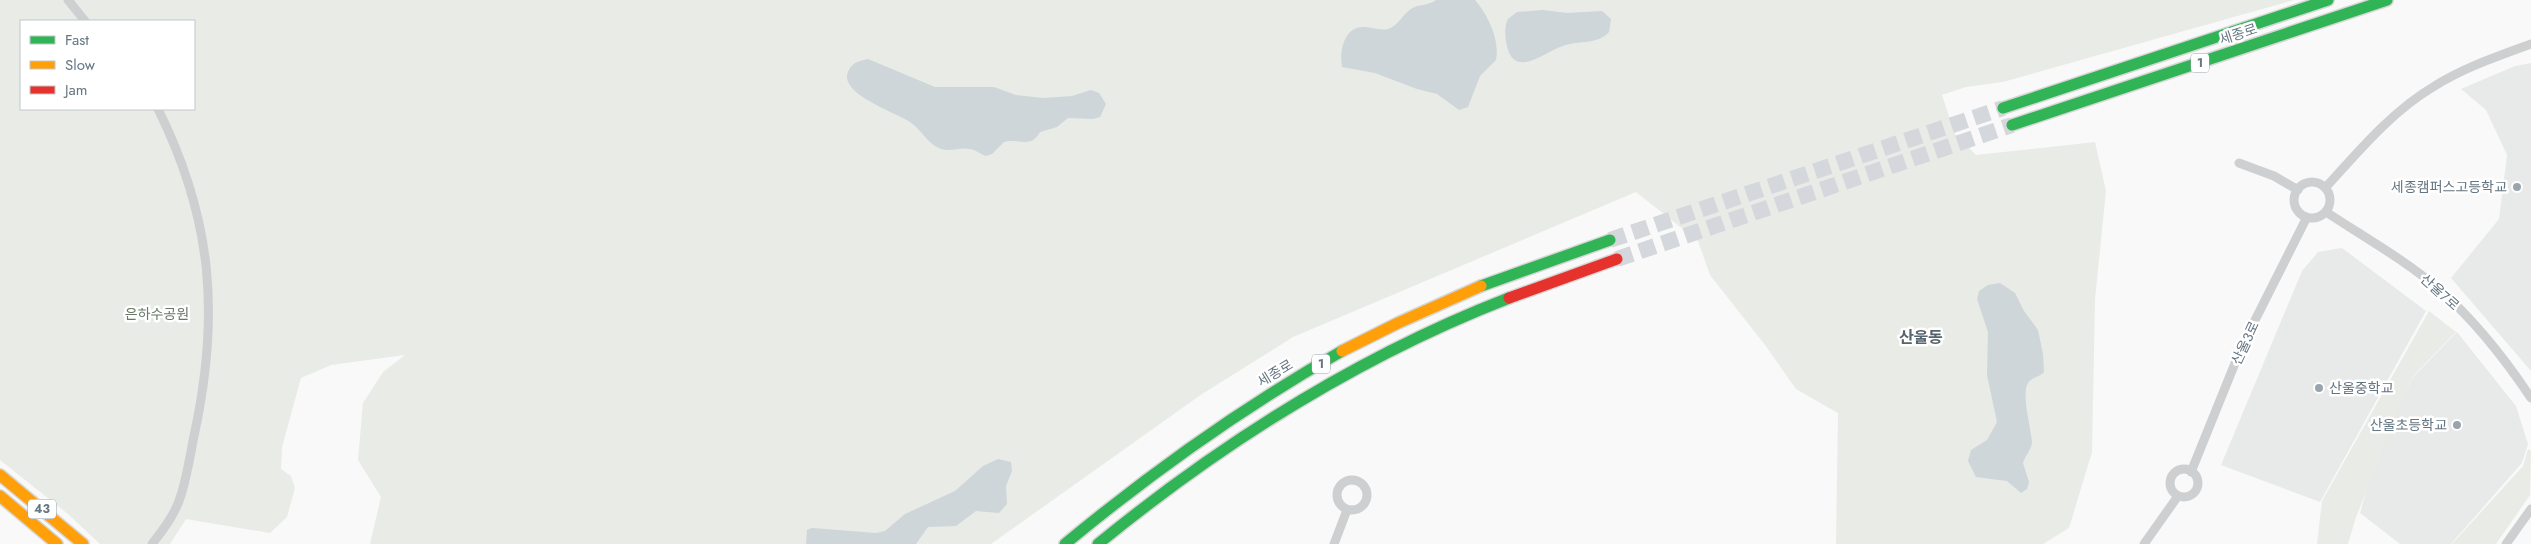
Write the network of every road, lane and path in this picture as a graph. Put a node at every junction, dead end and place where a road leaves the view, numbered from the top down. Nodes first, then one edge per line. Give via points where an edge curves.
1 (68, 0) edge
2 (2328, 0) edge
3 (2387, 0) edge
4 (84, 20) edge
5 (2531, 44) edge
6 (2002, 108) tunnel mouth
7 (158, 110) edge
8 (2012, 125) tunnel mouth
9 (2239, 163) dead end
10 (2325, 188) junction
11 (2298, 190) junction
12 (2326, 212) junction
13 (2307, 217) junction
14 (1610, 240) tunnel mouth
15 (1617, 259) tunnel mouth
16 (2531, 398) edge
17 (2191, 472) junction
18 (0, 475) edge
19 (0, 496) edge
20 (2178, 496) junction
21 (2531, 509) edge
22 (1348, 510) dead end
23 (57, 544) edge
24 (83, 544) edge
25 (152, 544) edge
26 (1065, 544) edge
27 (1098, 544) edge
28 (1334, 544) edge
29 (2144, 544) edge
30 (2506, 544) edge

1 - 4 street
2 - 6 highway, 세종로 / 1
3 - 8 highway, 세종로 / 1
5 - 10 street via 2433,86 2401,110
7 - 25 street via 185,169 196,206 208,272 209,322 206,376 181,496
9 - 11 street via 2274,176
10 - 11 street via 2309,183
10 - 12 street via 2330,199
11 - 13 street via 2295,206
12 - 13 street via 2318,217
12 - 16 street, 산울7로 via 2441,290 2500,353
13 - 17 street, 산울3로 via 2242,346
14 - 26 highway, 세종로 / 1 via 1448,300 1368,338 1202,436 1127,491
15 - 27 highway, 1 via 1456,319 1381,355 1216,453
17 - 20 street via 2197,480 2196,488 2191,495
17 - 20 street via 2178,471 2171,477 2170,486
18 - 24 highway, 43
19 - 23 highway, 43
20 - 29 street
21 - 30 street
22 - 28 street

